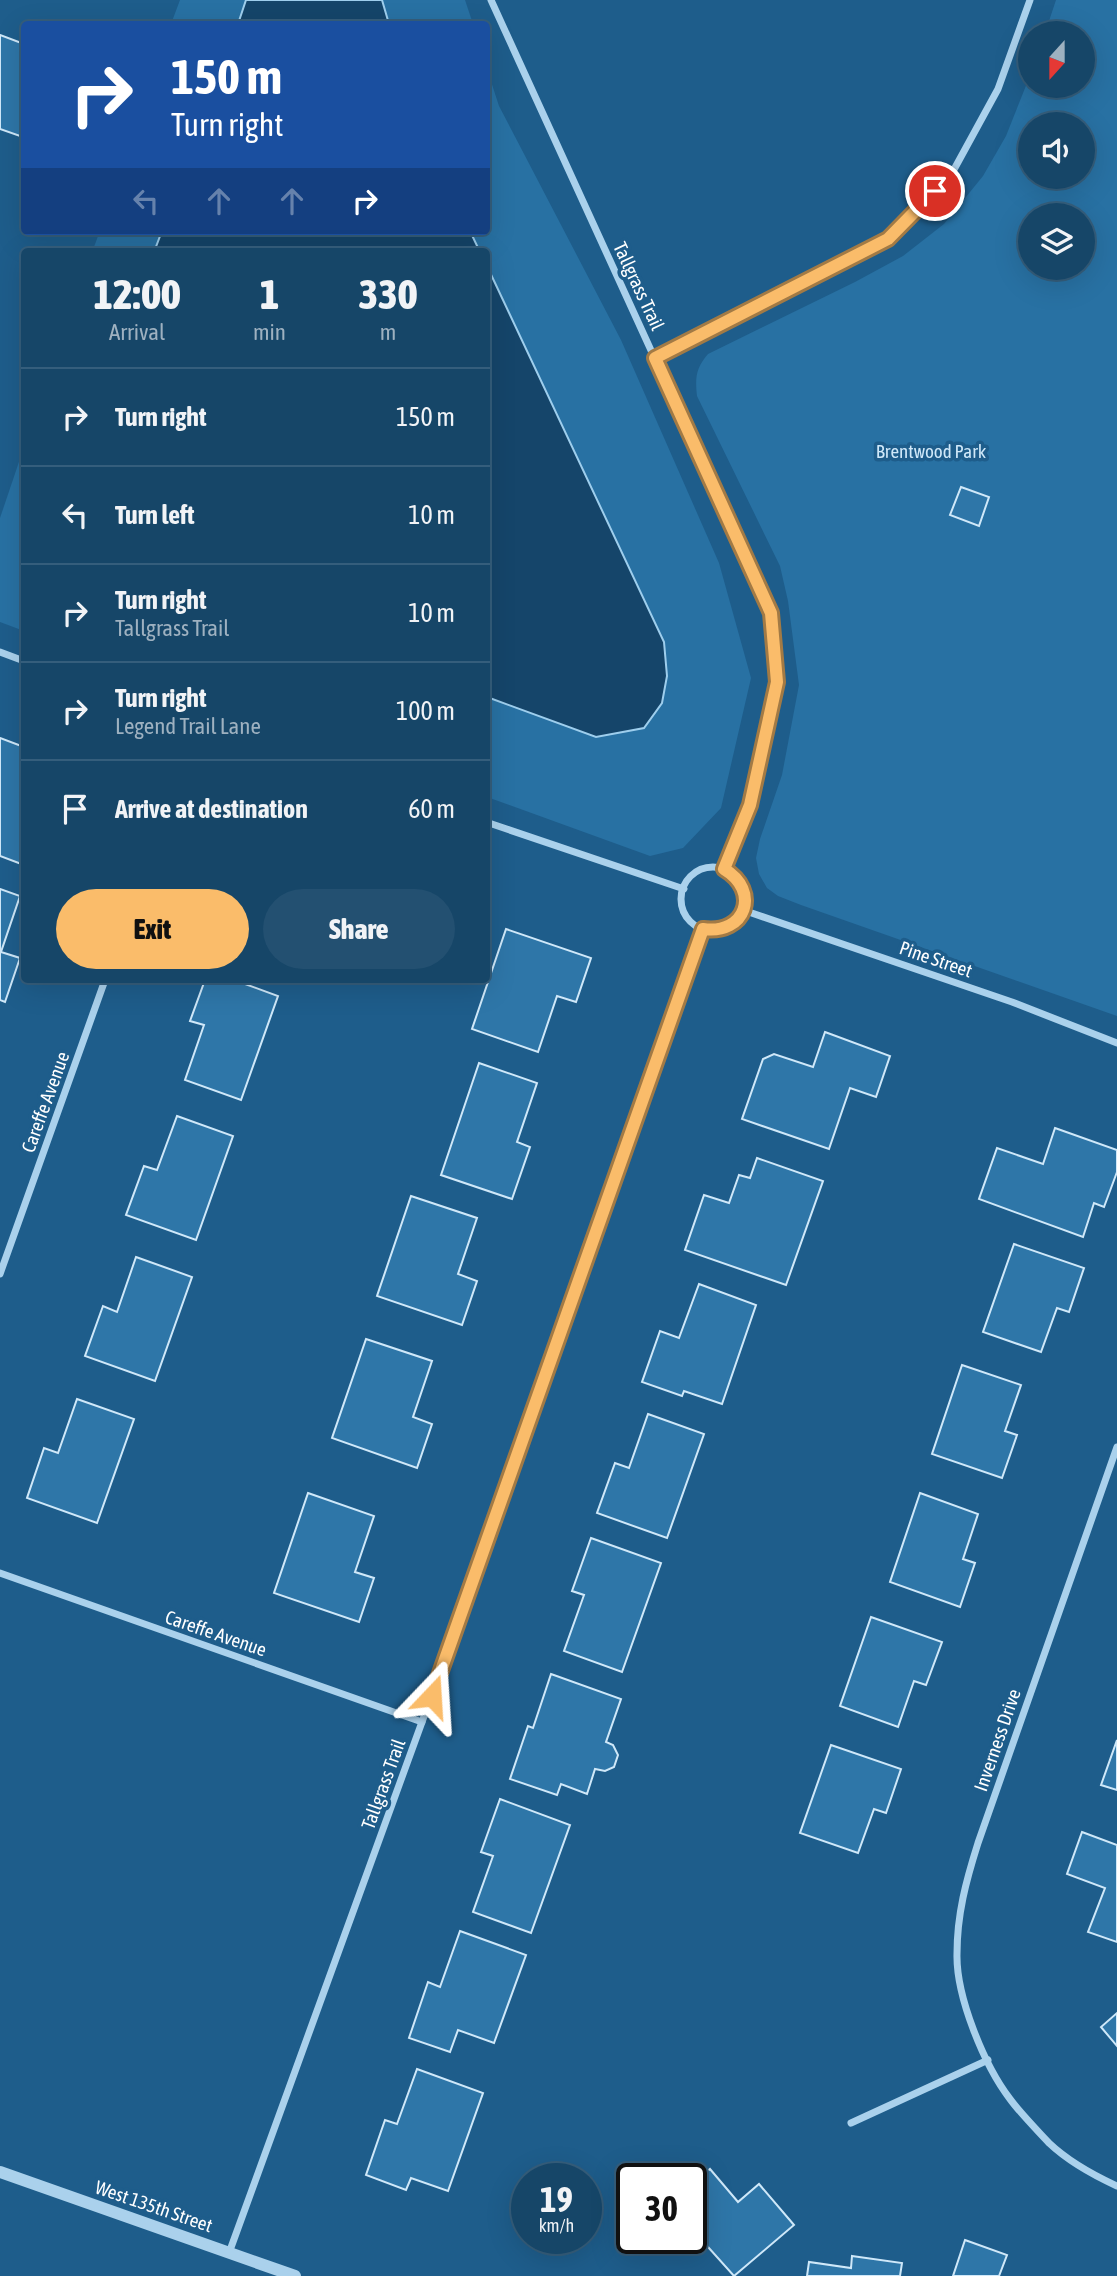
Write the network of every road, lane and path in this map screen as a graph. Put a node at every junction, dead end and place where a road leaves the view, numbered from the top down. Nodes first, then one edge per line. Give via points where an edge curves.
1 (491, 0) edge
2 (1030, 0) edge
3 (655, 358) junction
4 (0, 652) edge
5 (21, 660) edge
6 (490, 822) edge
7 (724, 869) junction
8 (684, 889) junction
9 (743, 910) junction
10 (703, 929) junction
11 (104, 983) edge
12 (1117, 1043) edge
13 (0, 1274) edge
14 (1117, 1447) edge
15 (0, 1573) edge
16 (422, 1722) junction
17 (988, 2060) junction
18 (852, 2123) dead end
19 (0, 2172) edge
20 (1117, 2186) edge
21 (229, 2253) junction
22 (295, 2276) edge

1 - 3 street, Tallgrass Trail
2 - 3 street via 998,89 950,176 888,239
3 - 7 street, Tallgrass Trail via 771,613 777,682 750,805
4 - 5 street
6 - 8 street
7 - 8 street via 695,873
7 - 9 street via 741,884
8 - 10 street via 683,908 694,925
9 - 10 street via 725,929
9 - 12 street, Pine Street
10 - 16 street, Tallgrass Trail
11 - 13 street, Careffe Avenue
14 - 17 street, Inverness Drive via 961,1898 956,1956 963,2002
15 - 16 street, Careffe Avenue
16 - 21 street, Tallgrass Trail
17 - 18 street
17 - 20 street, Inverness Drive via 1009,2098 1051,2145
19 - 21 street, West 135th Street
21 - 22 street, West 135th Street

